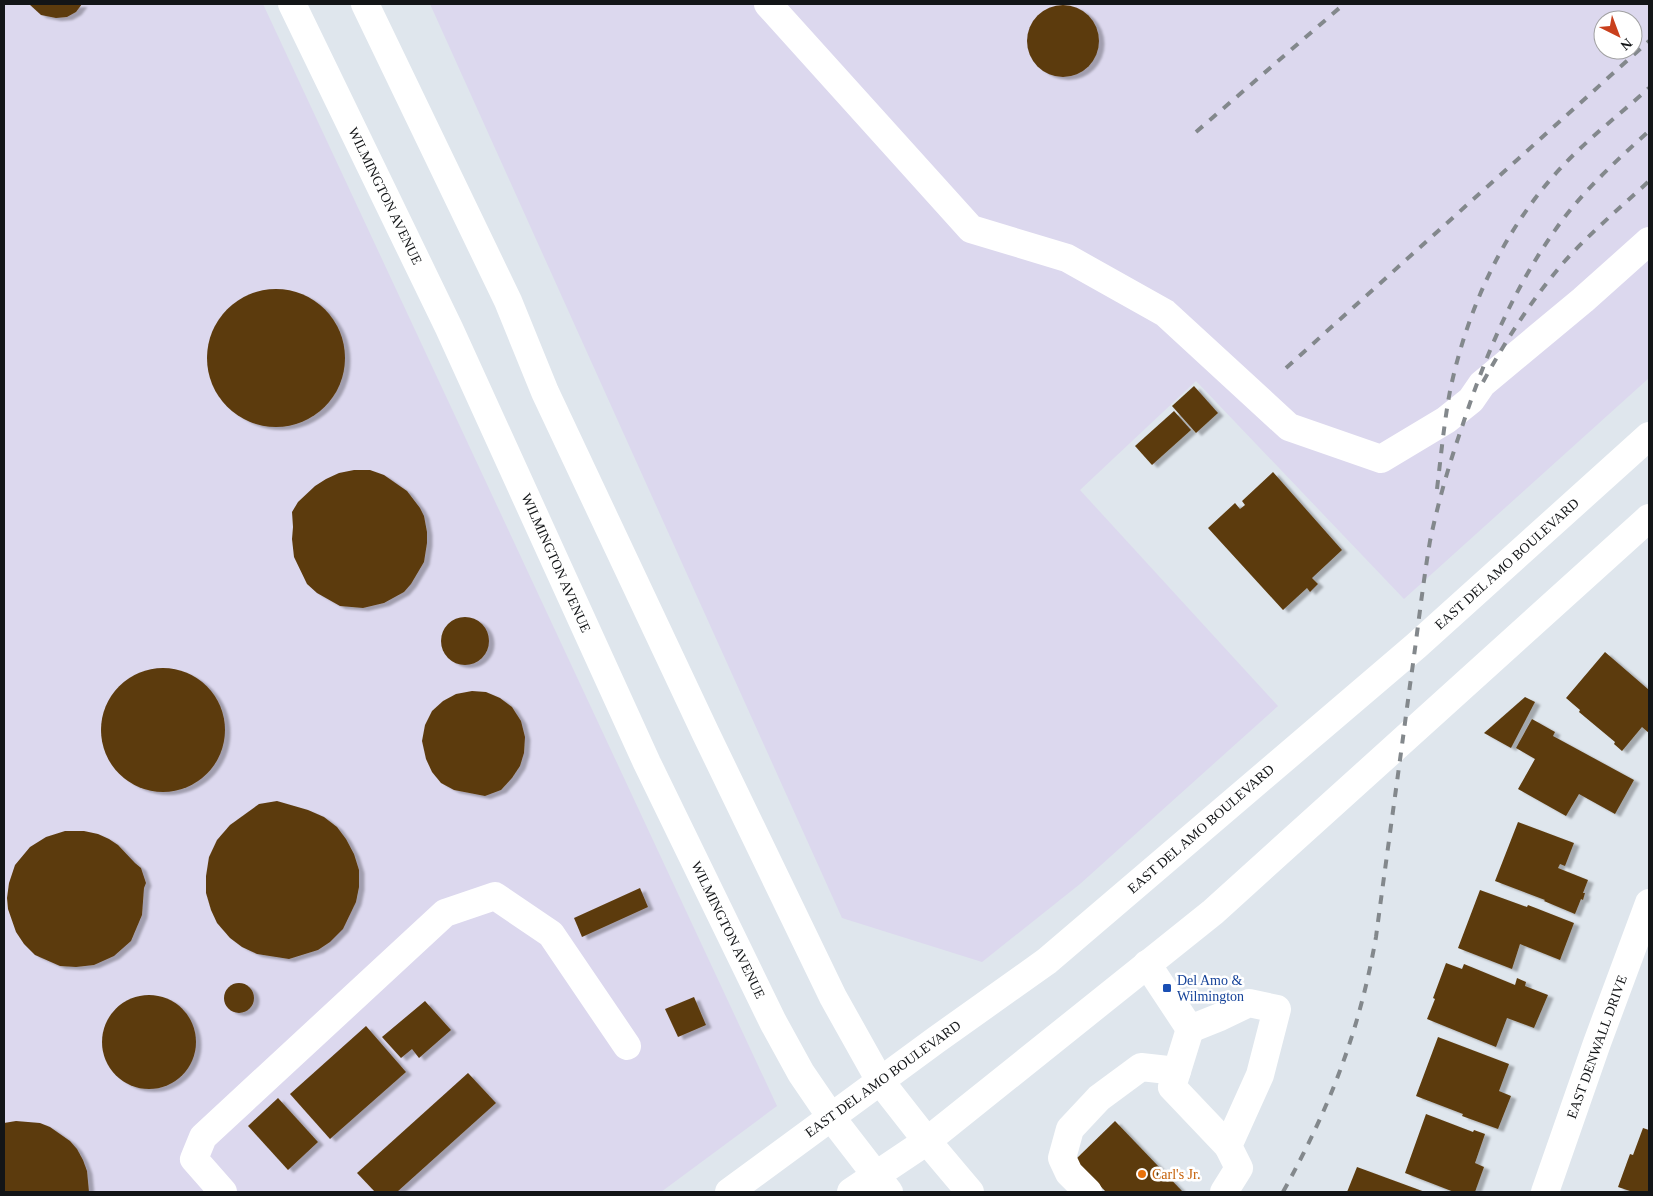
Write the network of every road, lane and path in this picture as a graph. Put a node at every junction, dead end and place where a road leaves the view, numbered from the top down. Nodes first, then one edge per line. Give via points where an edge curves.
1 (292, 4) edge
2 (365, 4) edge
3 (768, 4) edge
4 (1649, 241) edge
5 (1649, 436) edge
6 (1649, 518) edge
7 (1649, 903) edge
8 (1147, 964) junction
9 (1190, 1029) junction
10 (627, 1046) dead end
11 (1177, 1071) junction
12 (880, 1081) junction
13 (831, 1117) junction
14 (927, 1141) junction
15 (1229, 1147) junction
16 (882, 1184) edge
17 (223, 1192) edge
18 (729, 1192) edge
19 (851, 1192) edge
20 (970, 1192) edge
21 (1088, 1192) edge
22 (1224, 1192) edge
23 (1545, 1192) edge

1 - 13 main road, WILMINGTON AVENUE via 449,328 647,763 772,1022
2 - 12 main road via 508,301 545,392 710,743 833,997
3 - 4 main road via 971,229 1067,258 1165,313 1289,426 1382,459 1446,420 1471,400 1482,384
5 - 12 main road, EAST DEL AMO BOULEVARD via 1416,646 1047,961
6 - 8 main road via 1213,912
7 - 23 main road, EAST DENWALL DRIVE
8 - 9 main road
8 - 14 main road
9 - 11 main road
9 - 15 main road via 1249,1003 1277,1009 1260,1075
10 - 17 main road via 551,934 495,896 445,913 203,1137 194,1159
11 - 15 main road via 1172,1087
11 - 21 main road via 1141,1067 1099,1098 1070,1129 1062,1158 1069,1173
12 - 13 main road, EAST DEL AMO BOULEVARD
12 - 14 main road
13 - 16 main road, WILMINGTON AVENUE
13 - 18 main road, EAST DEL AMO BOULEVARD
14 - 16 main road
14 - 20 main road
15 - 22 main road via 1239,1168
16 - 19 main road

